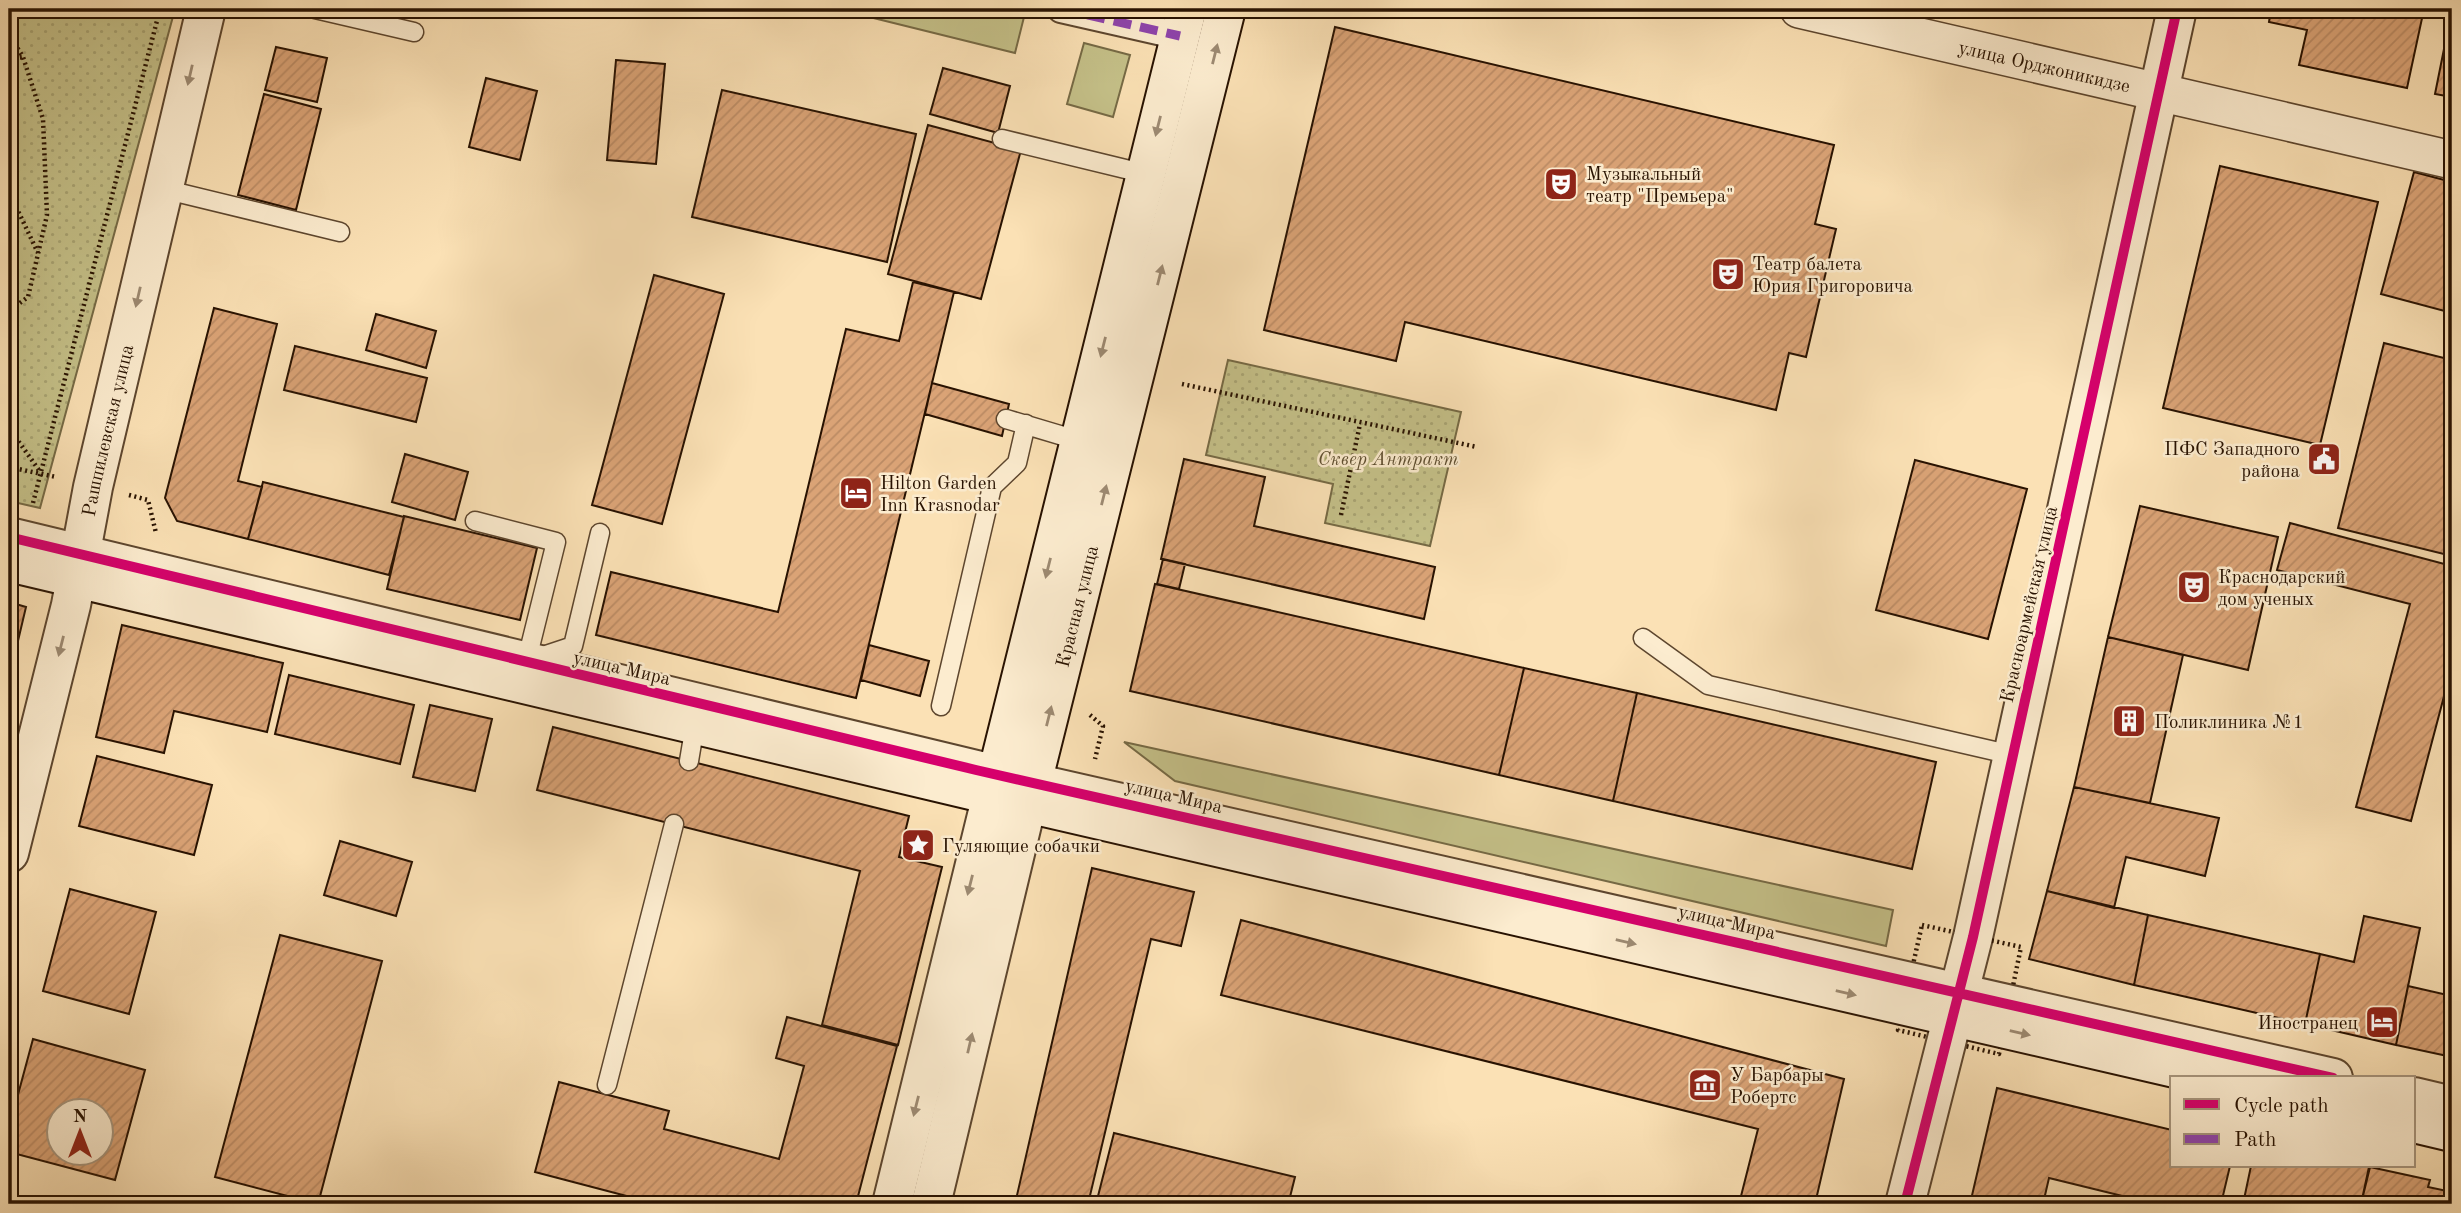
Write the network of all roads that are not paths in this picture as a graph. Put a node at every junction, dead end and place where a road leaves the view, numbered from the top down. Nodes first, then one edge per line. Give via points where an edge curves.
1 (205, 9) edge
2 (315, 9) edge
3 (1061, 9) edge
4 (1226, 9) edge
5 (1799, 9) edge
6 (2177, 9) edge
7 (1184, 22) edge
8 (414, 32) dead end
9 (2157, 91) junction
10 (1002, 139) dead end
11 (2452, 160) edge
12 (1146, 174) junction
13 (163, 189) junction
14 (340, 232) dead end
15 (1006, 419) dead end
16 (1026, 424) junction
17 (1080, 440) junction
18 (475, 521) dead end
19 (600, 533) dead end
20 (9, 537) edge
21 (9, 562) edge
22 (79, 567) junction
23 (1643, 638) dead end
24 (524, 673) junction
25 (941, 706) dead end
26 (2012, 755) junction
27 (1012, 788) junction
28 (674, 824) dead end
29 (9, 853) edge
30 (1957, 1005) junction
31 (2211, 1076) edge
32 (2323, 1076) edge
33 (607, 1085) dead end
34 (2416, 1097) edge
35 (2452, 1106) edge
36 (2416, 1123) edge
37 (2452, 1132) edge
38 (892, 1204) edge
39 (931, 1204) edge
40 (1905, 1204) edge

1 -> 13 street, Рашпилевская улица
2 - 8 lane
3 - 7 street
27 -> 4 street, Красная улица
5 - 9 street, улица Орджоникидзе
6 - 9 street, Красноармейская улица
7 -> 12 street, Красная улица
9 - 11 street, улица Орджоникидзе
9 - 26 street, Красноармейская улица
10 - 12 lane
12 -> 17 street, Красная улица
13 - 14 lane
13 -> 22 street, Рашпилевская улица via 93,487
15 - 16 lane
16 - 17 lane
16 - 25 lane via 1017,463 992,487
17 -> 27 street, Красная улица
18 - 24 lane via 556,542
19 - 24 lane via 573,646
20 - 22 street, улица Мира
21 - 22 street, улица Мира
22 - 24 street, улица Мира
22 -> 29 street, Рашпилевская улица
23 - 26 lane via 1708,685
24 - 27 street, улица Мира
24 - 27 street, улица Мира via 692,743
26 - 30 street, Красноармейская улица
27 - 30 street, улица Мира
27 -> 38 street, Красная улица
39 -> 27 street, Красная улица
28 - 33 lane
30 -> 31 street, улица Мира
30 - 32 street, улица Мира
30 - 40 street, Красноармейская улица
34 - 35 street
36 - 37 street

